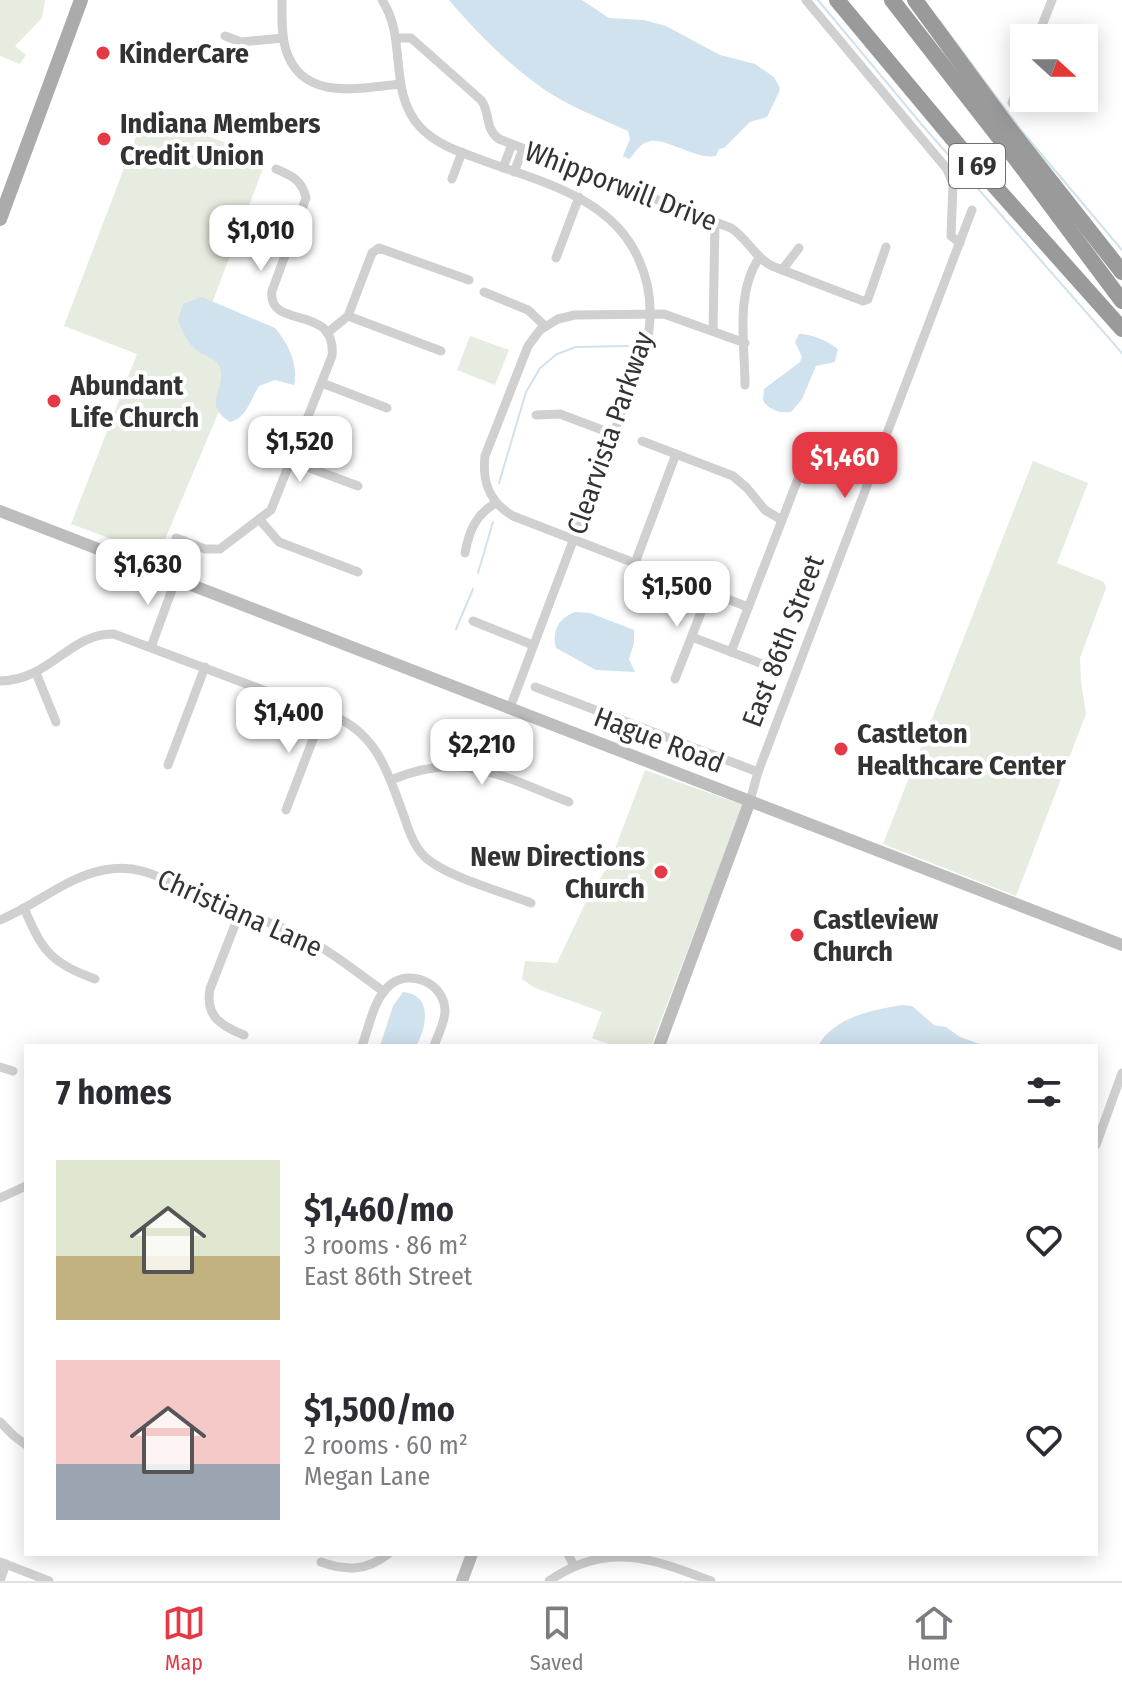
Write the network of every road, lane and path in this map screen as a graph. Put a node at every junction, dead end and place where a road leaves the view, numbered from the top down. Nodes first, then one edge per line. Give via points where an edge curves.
1 (81, 0) edge
2 (282, 0) edge
3 (382, 0) edge
4 (806, 0) edge
5 (837, 0) edge
6 (892, 0) edge
7 (915, 0) edge
8 (1052, 0) edge
9 (1043, 24) edge
10 (225, 36) dead end
11 (283, 38) junction
12 (396, 38) junction
13 (400, 84) junction
14 (512, 144) junction
15 (523, 149) junction
16 (462, 152) junction
17 (503, 168) junction
18 (276, 169) dead end
19 (514, 172) junction
20 (452, 179) dead end
21 (579, 197) junction
22 (972, 210) dead end
23 (0, 219) edge
24 (715, 222) junction
25 (960, 243) junction
26 (886, 247) dead end
27 (799, 248) dead end
28 (556, 258) dead end
29 (759, 258) junction
30 (782, 270) junction
31 (1122, 272) edge
32 (469, 280) dead end
33 (484, 292) dead end
34 (1122, 301) edge
35 (651, 314) junction
36 (348, 316) junction
37 (545, 326) junction
38 (1122, 329) edge
39 (713, 331) junction
40 (327, 333) junction
41 (745, 343) junction
42 (441, 351) dead end
43 (322, 383) junction
44 (745, 385) dead end
45 (387, 408) dead end
46 (536, 415) dead end
47 (613, 434) junction
48 (642, 441) dead end
49 (808, 453) dead end
50 (676, 454) junction
51 (291, 461) junction
52 (358, 486) dead end
53 (496, 503) junction
54 (0, 511) edge
55 (259, 519) junction
56 (782, 520) junction
57 (574, 539) junction
58 (465, 553) dead end
59 (635, 563) junction
60 (358, 572) dead end
61 (176, 579) junction
62 (709, 592) junction
63 (748, 607) junction
64 (473, 621) dead end
65 (692, 637) junction
66 (533, 645) junction
67 (151, 647) junction
68 (731, 652) junction
69 (205, 667) junction
70 (773, 668) dead end
71 (36, 673) junction
72 (675, 679) dead end
73 (0, 681) edge
74 (535, 687) dead end
75 (510, 708) junction
76 (323, 713) junction
77 (56, 722) dead end
78 (168, 765) dead end
79 (758, 772) junction
80 (391, 780) junction
81 (750, 801) junction
82 (569, 802) dead end
83 (286, 810) dead end
84 (531, 903) dead end
85 (24, 908) junction
86 (240, 912) junction
87 (0, 920) edge
88 (1122, 945) edge
89 (95, 979) dead end
90 (384, 992) junction
91 (244, 1035) dead end
92 (363, 1044) edge
93 (435, 1044) edge
94 (660, 1044) edge
95 (0, 1067) edge
96 (13, 1071) dead end
97 (1122, 1073) edge
98 (1098, 1139) edge
99 (24, 1187) edge
100 (0, 1198) edge
101 (0, 1422) edge
102 (24, 1444) edge
103 (385, 1556) edge
104 (471, 1556) edge
105 (569, 1556) edge
106 (321, 1562) dead end
107 (3, 1563) edge
108 (574, 1566) junction
109 (0, 1581) edge
110 (49, 1581) edge
111 (462, 1581) edge
112 (549, 1581) edge
113 (711, 1581) edge

1 - 23 main road
2 - 11 street
3 - 12 street, Clearvista Parkway
4 - 25 street via 947,169 953,184 951,236
5 - 38 highway, I 69
6 - 34 highway
7 - 31 highway, I 69
8 - 9 street
10 - 11 street via 241,42
11 - 13 street via 293,64 319,86 343,90
12 - 13 street, Clearvista Parkway
12 - 14 street, Whipporwill Drive via 411,38 481,100 490,130
13 - 16 street, Clearvista Parkway via 420,127
14 - 15 street, Whipporwill Drive
14 - 17 street
15 - 19 street
15 - 24 street, Whipporwill Drive
16 - 17 street, Clearvista Parkway
16 - 20 street
17 - 19 street, Clearvista Parkway
18 - 40 street via 297,178 306,198 271,301 282,313 314,321
19 - 21 street, Clearvista Parkway
21 - 28 street
21 - 35 street, Clearvista Parkway via 607,216 632,245 648,283
22 - 25 street, East 86th Street
24 - 29 street, Whipporwill Drive via 740,235
24 - 39 street
25 - 79 street, East 86th Street
26 - 30 street, Whipporwill Drive via 863,301
27 - 30 street
29 - 30 street, Whipporwill Drive
29 - 41 street via 746,288
32 - 36 street via 377,249
33 - 37 street via 528,310
35 - 37 street via 575,315
35 - 39 street
35 - 47 street, Clearvista Parkway via 645,350
36 - 40 street
36 - 42 street
37 - 53 street via 526,349 485,456 484,478
39 - 41 street
40 - 43 street via 332,353
41 - 44 street
43 - 45 street
43 - 51 street
46 - 47 street via 560,414
47 - 57 street, Clearvista Parkway
48 - 50 street
49 - 56 street
50 - 56 street via 736,478 765,510
50 - 59 street
51 - 52 street
51 - 55 street via 275,504
53 - 57 street via 513,516
53 - 58 street via 471,528
54 - 61 street, Hague Road
55 - 60 street via 280,543
55 - 61 street via 223,547 185,541
56 - 63 street
57 - 59 street
57 - 66 street, Clearvista Parkway
59 - 62 street
61 - 67 street
61 - 75 street, Hague Road
62 - 63 street
62 - 65 street
63 - 68 street
64 - 66 street
65 - 68 street
65 - 72 street
66 - 75 street, Clearvista Parkway
67 - 69 street
67 - 71 street via 119,635 97,635
68 - 70 street
69 - 76 street
69 - 78 street
71 - 73 street
71 - 77 street
74 - 79 street, Hague Road
75 - 81 street, Hague Road
76 - 80 street via 367,737
76 - 83 street
79 - 81 street, East 86th Street
80 - 82 street via 429,767 470,767
80 - 84 street via 410,835 426,858
81 - 88 street, Hague Road
81 - 94 street, East 86th Street
85 - 86 street, Christiana Lane via 82,877 119,868 153,873
85 - 87 street, Christiana Lane
85 - 89 street via 47,953 64,967
86 - 90 street, Christiana Lane via 315,944
86 - 91 street via 208,1002 219,1024
90 - 92 street
90 - 93 street via 395,981 412,978 436,989 445,1011
95 - 96 street
97 - 98 street
99 - 100 street
101 - 102 street
103 - 106 street via 355,1569
104 - 111 street
105 - 108 street
107 - 109 street
107 - 110 street
108 - 112 street
108 - 113 street via 635,1557

